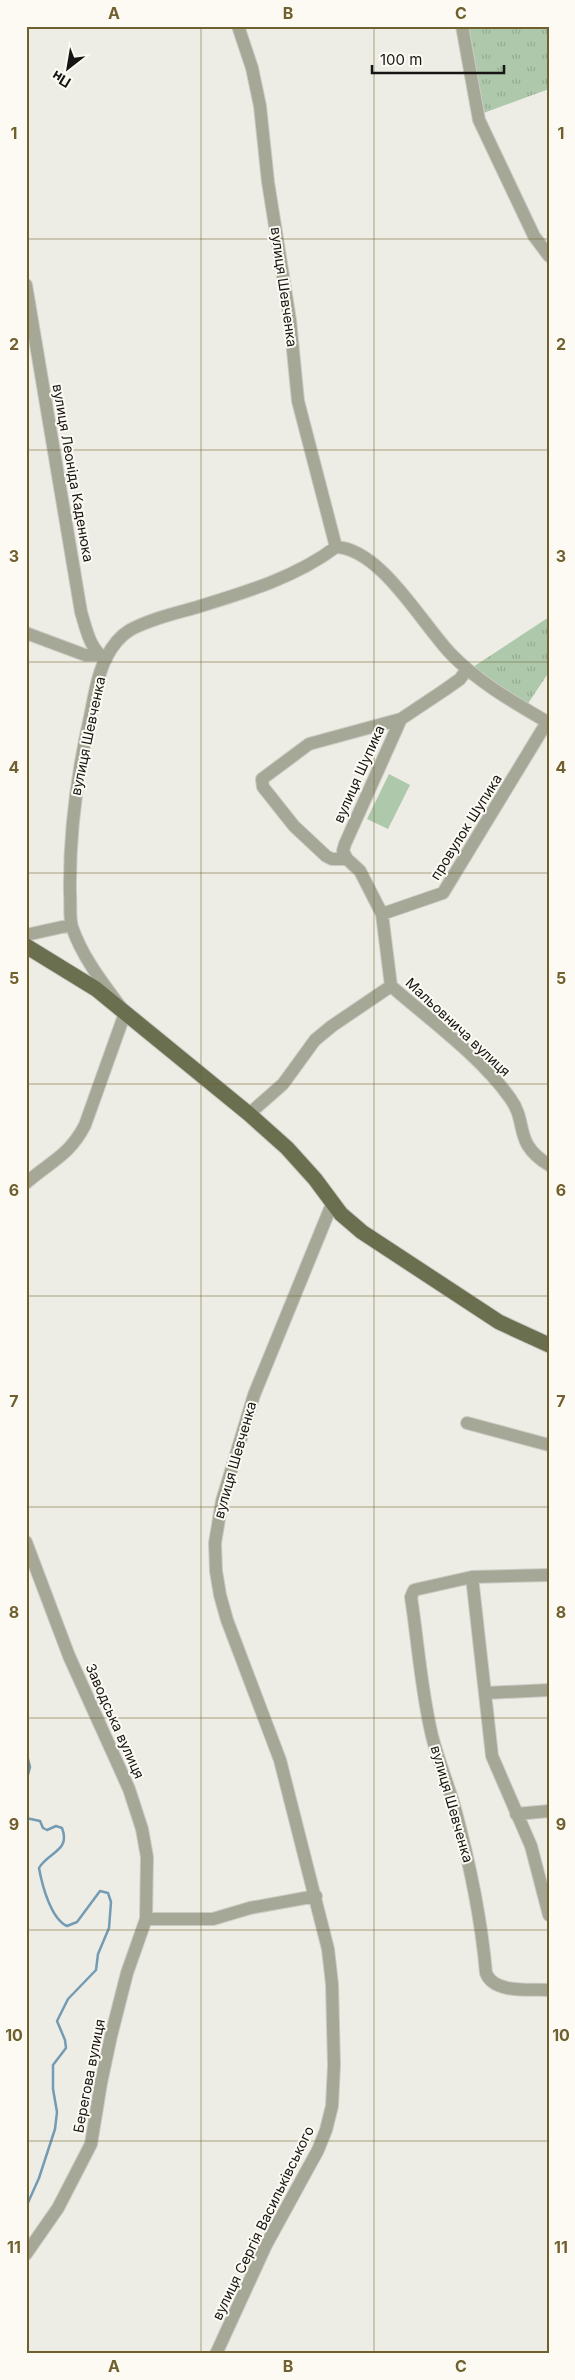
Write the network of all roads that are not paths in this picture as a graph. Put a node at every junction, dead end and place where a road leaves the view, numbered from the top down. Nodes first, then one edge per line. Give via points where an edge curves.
1 (238, 26) edge
2 (462, 26) edge
3 (549, 256) edge
4 (26, 285) edge
5 (336, 547) junction
6 (26, 633) edge
7 (102, 657) junction
8 (468, 669) junction
9 (401, 719) junction
10 (548, 722) edge
11 (347, 859) junction
12 (382, 914) junction
13 (71, 925) junction
14 (26, 935) edge
15 (26, 946) edge
16 (391, 986) junction
17 (125, 1013) junction
18 (249, 1114) junction
19 (549, 1165) edge
20 (26, 1183) edge
21 (332, 1204) junction
22 (549, 1345) edge
23 (467, 1423) dead end
24 (549, 1445) edge
25 (26, 1542) edge
26 (549, 1575) edge
27 (472, 1577) junction
28 (549, 1690) edge
29 (486, 1693) junction
30 (549, 1811) edge
31 (516, 1814) junction
32 (316, 1896) junction
33 (549, 1914) edge
34 (146, 1919) junction
35 (549, 1990) edge
36 (26, 2254) edge
37 (216, 2354) edge

1 - 5 street, вулиця Шевченка via 260,106 298,401
2 - 3 street via 479,120 534,236
4 - 7 street, вулиця Леоніда Каденюка via 81,612 88,636
5 - 7 street, вулиця Шевченка via 294,573 129,631
5 - 8 street via 358,552 372,562 451,654
6 - 7 street via 85,656
7 - 13 street, вулиця Шевченка via 73,811
8 - 9 street, вулиця Шупика via 460,679
8 - 10 street
9 - 11 street, вулиця Шупика via 345,844
9 - 11 street via 309,744 262,779 263,786 294,826 326,856
10 - 12 street, провулок Шупика via 443,892
11 - 12 street via 360,871
12 - 16 street
13 - 14 street
13 - 17 street, вулиця Шевченка via 84,953
15 - 17 main road, вулиця Шевченка via 96,989
16 - 18 street via 315,1040 283,1084
16 - 19 street, Мальовнича вулиця via 492,1077 512,1100 524,1140
17 - 18 main road, вулиця Шевченка
17 - 20 street via 85,1125 76,1141
18 - 21 main road, вулиця Шевченка via 303,1165
21 - 22 main road, вулиця Шевченка via 362,1232 474,1306 499,1322
21 - 32 street, вулиця Шевченка via 251,1404 222,1501 215,1543 222,1604 280,1760
23 - 24 street
25 - 34 street, Заводська вулиця via 69,1656 129,1789 142,1829 146,1857
26 - 27 street
27 - 29 street
27 - 35 street, вулиця Шевченка via 414,1590 410,1597 424,1702 476,1894 486,1973 493,1984
28 - 29 street
29 - 31 street via 492,1756
30 - 31 street
31 - 33 street via 531,1846
32 - 34 street via 250,1908 213,1919
32 - 37 street, вулиця Сергія Васильківського via 332,1984 332,2106 318,2150 266,2245
34 - 36 street, Берегова вулиця via 127,1973 111,2036 91,2144 58,2208

